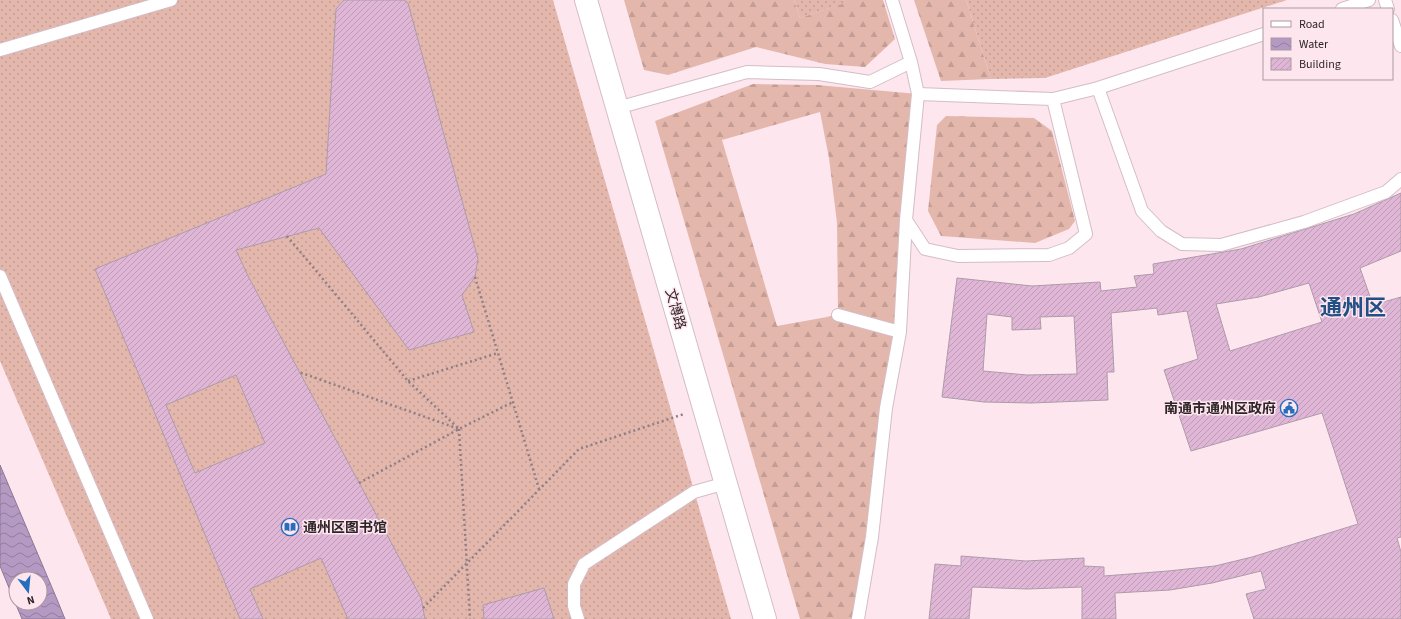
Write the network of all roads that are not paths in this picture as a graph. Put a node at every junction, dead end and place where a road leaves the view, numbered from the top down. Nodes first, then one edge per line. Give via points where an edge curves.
1 (170, 0) edge
2 (586, 0) edge
3 (892, 0) edge
4 (1369, 0) edge
5 (1345, 8) edge
6 (1393, 23) edge
7 (1263, 34) edge
8 (1401, 46) edge
9 (0, 50) edge
10 (912, 62) junction
11 (1098, 88) junction
12 (918, 94) junction
13 (1053, 99) junction
14 (617, 108) junction
15 (1401, 179) edge
16 (906, 220) junction
17 (0, 276) edge
18 (838, 315) dead end
19 (900, 332) junction
20 (726, 483) junction
21 (147, 619) edge
22 (578, 619) edge
23 (765, 619) edge
24 (858, 619) edge

1 - 9 lane
2 - 14 street, 文博路
3 - 10 lane
4 - 5 lane
6 - 8 lane
7 - 11 lane
10 - 12 lane
10 - 14 lane via 870,82 819,74 747,72
11 - 13 lane
11 - 15 lane via 1142,211 1161,231 1182,244 1221,245 1304,222 1386,192
12 - 13 lane
12 - 16 lane
13 - 16 lane via 1086,234 1068,248 1049,255 958,256 925,249
14 - 20 street, 文博路
16 - 19 lane
17 - 21 lane
18 - 19 lane
19 - 24 lane via 886,408 872,537
20 - 22 lane via 694,492 584,564 574,584 574,606
20 - 23 street, 文博路

